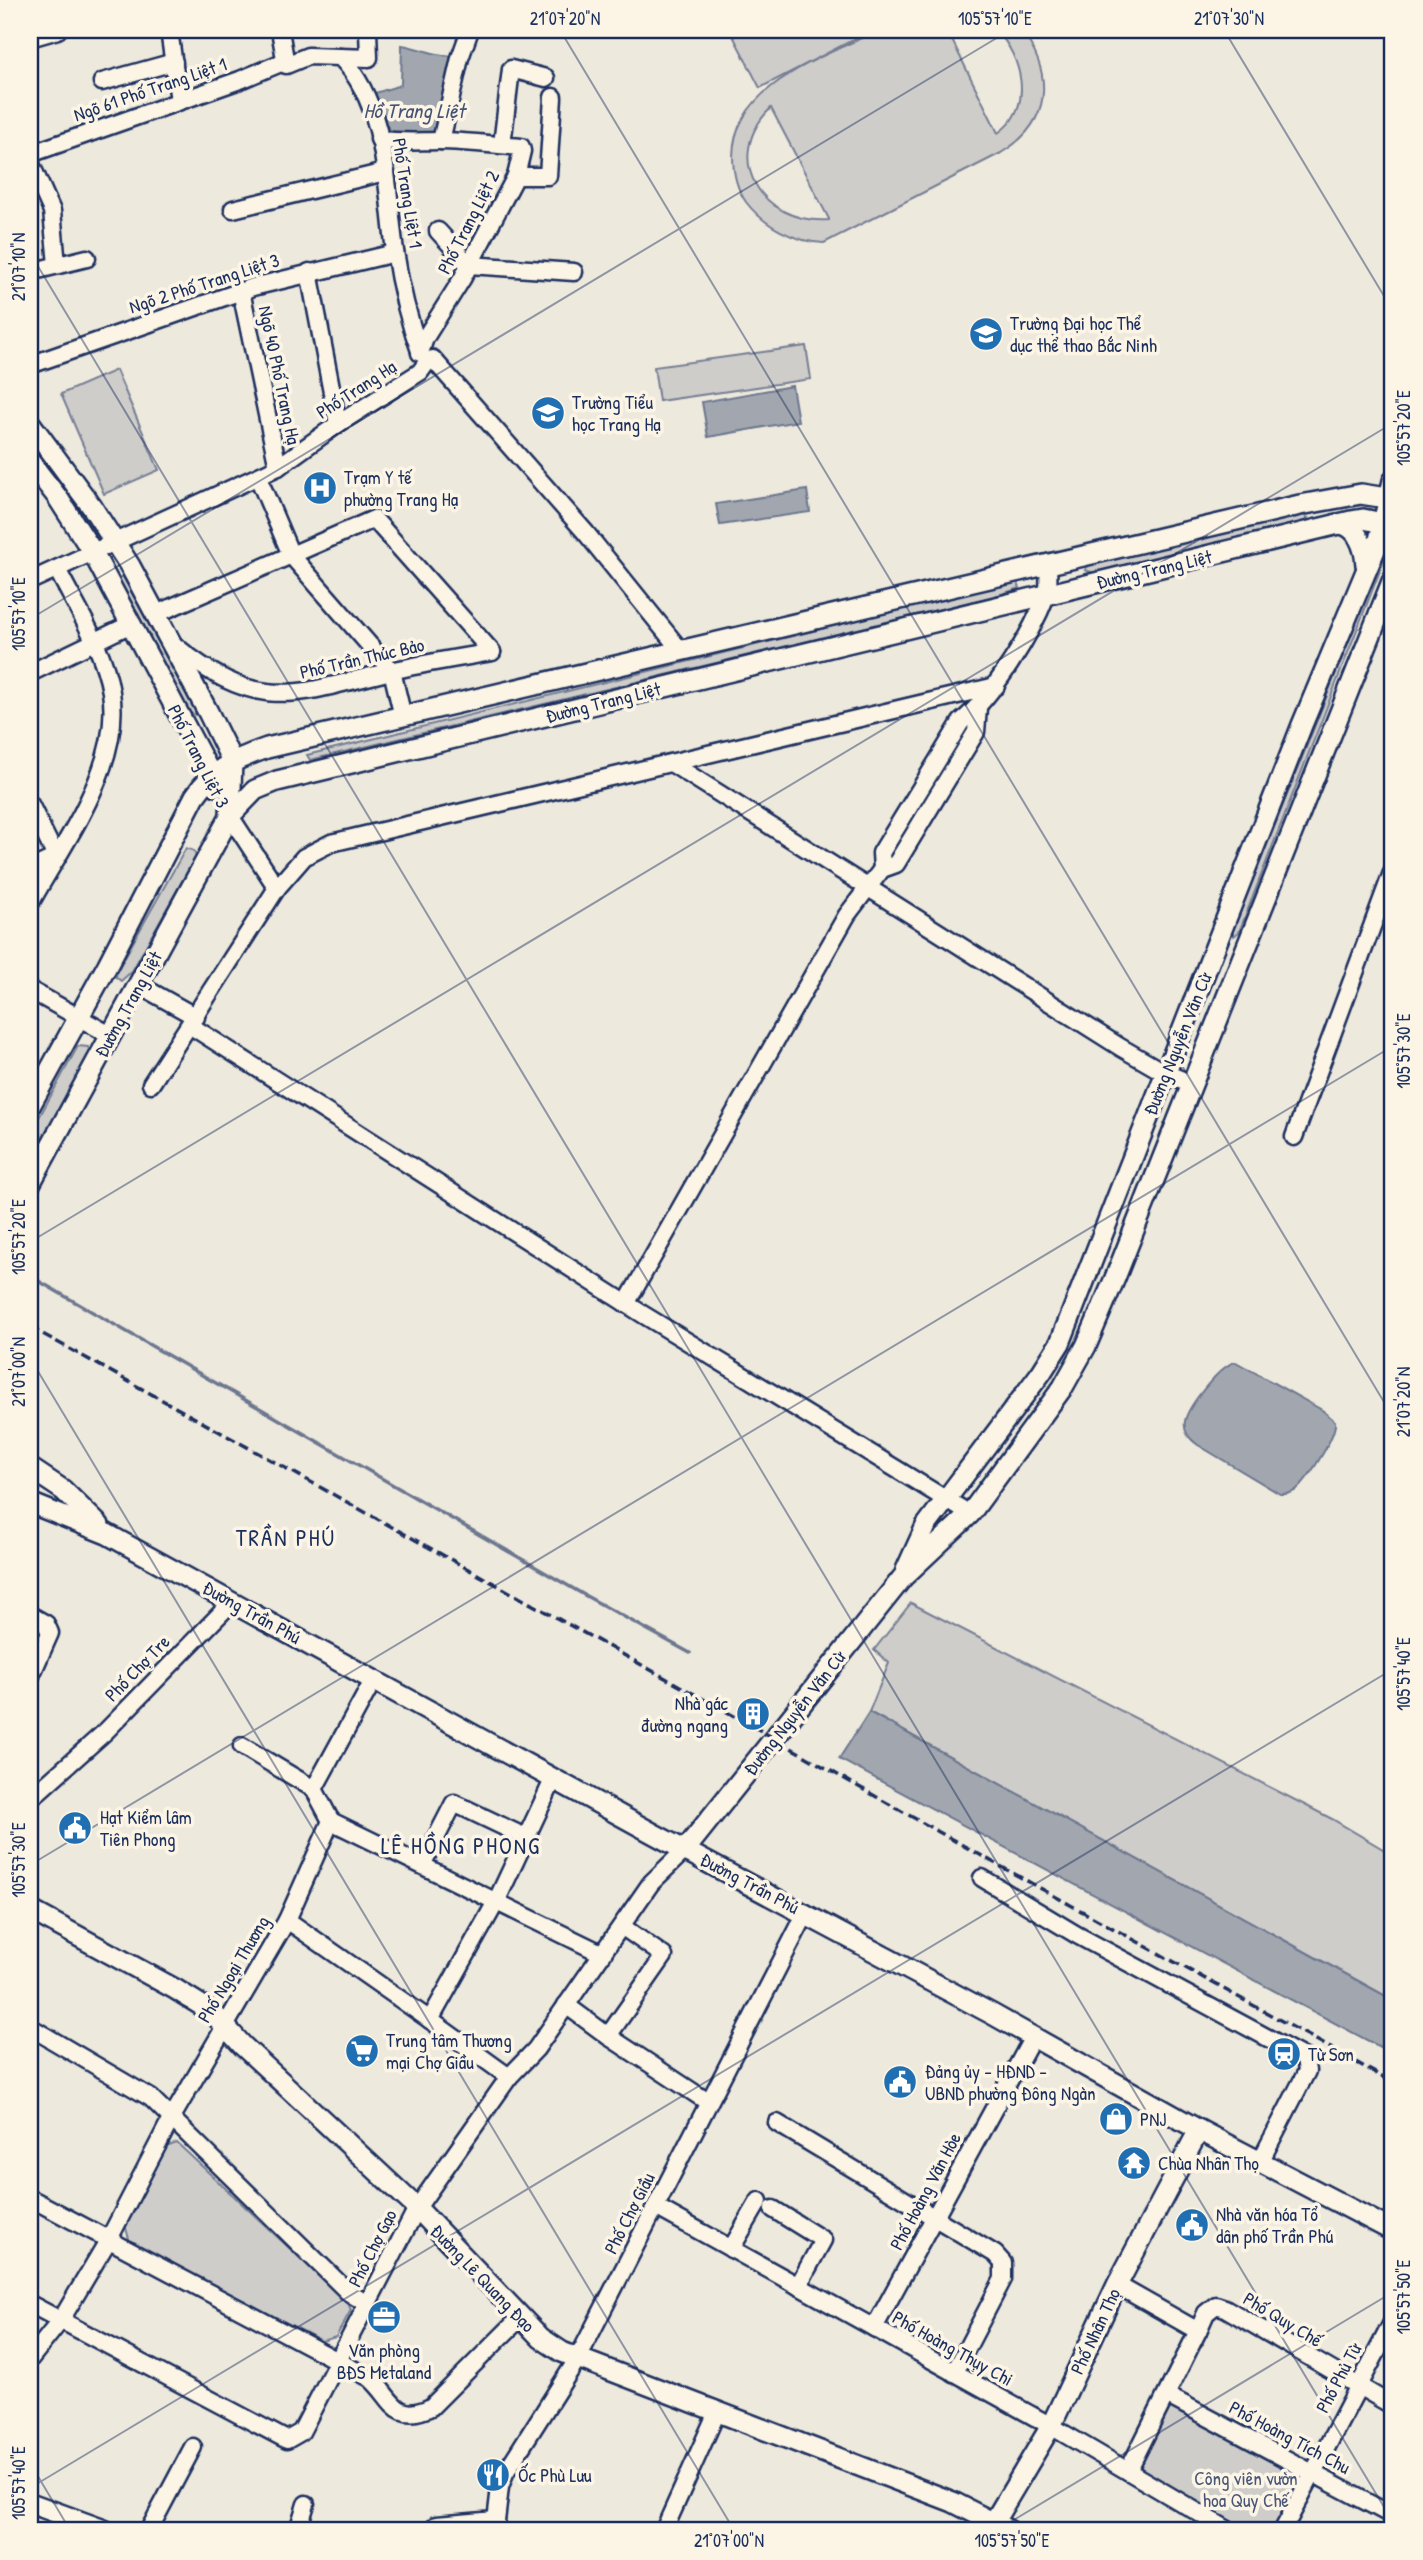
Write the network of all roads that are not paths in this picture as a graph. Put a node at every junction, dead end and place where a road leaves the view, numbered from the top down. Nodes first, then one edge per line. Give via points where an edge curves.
1 (58, 30) edge
2 (169, 30) edge
3 (279, 30) edge
4 (368, 30) edge
5 (470, 30) edge
6 (30, 38) edge
7 (340, 57) junction
8 (174, 62) junction
9 (283, 62) junction
10 (546, 78) dead end
11 (102, 82) dead end
12 (553, 97) dead end
13 (179, 101) junction
14 (379, 139) junction
15 (441, 141) junction
16 (502, 145) junction
17 (30, 154) edge
18 (30, 162) edge
19 (385, 172) junction
20 (516, 176) junction
21 (233, 209) dead end
22 (438, 231) dead end
23 (396, 253) junction
24 (87, 258) dead end
25 (57, 265) junction
26 (469, 265) junction
27 (30, 272) edge
28 (309, 272) junction
29 (574, 272) dead end
30 (241, 291) junction
31 (426, 354) junction
32 (30, 365) edge
33 (32, 424) edge
34 (338, 424) junction
35 (30, 462) edge
36 (278, 467) junction
37 (258, 477) junction
38 (1392, 493) edge
39 (1337, 524) junction
40 (1389, 524) edge
41 (114, 540) junction
42 (92, 551) junction
43 (291, 555) junction
44 (1048, 564) junction
45 (1366, 565) junction
46 (57, 569) junction
47 (1393, 579) edge
48 (30, 582) edge
49 (1048, 594) junction
50 (156, 614) junction
51 (131, 624) junction
52 (170, 641) junction
53 (94, 644) junction
54 (681, 651) junction
55 (392, 671) junction
56 (30, 673) edge
57 (996, 686) junction
58 (403, 718) junction
59 (232, 761) junction
60 (671, 763) junction
61 (212, 775) junction
62 (30, 804) edge
63 (229, 816) junction
64 (56, 857) junction
65 (30, 869) edge
66 (1393, 870) edge
67 (277, 888) junction
68 (869, 888) junction
69 (1389, 892) edge
70 (30, 904) edge
71 (1214, 948) junction
72 (1240, 958) junction
73 (139, 985) junction
74 (30, 990) edge
75 (78, 1018) junction
76 (193, 1022) junction
77 (110, 1035) junction
78 (1165, 1073) junction
79 (1190, 1083) junction
80 (151, 1084) dead end
81 (30, 1106) edge
82 (1294, 1137) dead end
83 (30, 1184) edge
84 (626, 1304) junction
85 (32, 1476) edge
86 (63, 1490) junction
87 (946, 1497) junction
88 (30, 1503) edge
89 (50, 1510) junction
90 (970, 1514) junction
91 (107, 1534) junction
92 (903, 1577) junction
93 (232, 1602) junction
94 (30, 1615) edge
95 (30, 1678) edge
96 (374, 1679) junction
97 (242, 1746) dead end
98 (70, 1761) junction
99 (554, 1778) junction
100 (30, 1786) edge
101 (314, 1789) junction
102 (30, 1799) edge
103 (331, 1821) junction
104 (525, 1837) junction
105 (685, 1850) junction
106 (422, 1865) junction
107 (982, 1878) dead end
108 (496, 1902) junction
109 (30, 1910) edge
110 (806, 1913) junction
111 (287, 1920) junction
112 (623, 1927) junction
113 (603, 1954) junction
114 (566, 2006) junction
115 (430, 2020) junction
116 (225, 2025) junction
117 (30, 2027) edge
118 (608, 2036) junction
119 (1033, 2037) junction
120 (509, 2077) junction
121 (708, 2102) junction
122 (171, 2119) junction
123 (777, 2123) dead end
124 (1199, 2130) junction
125 (1260, 2162) junction
126 (30, 2198) edge
127 (656, 2207) junction
128 (416, 2208) junction
129 (935, 2217) junction
130 (1393, 2231) edge
131 (109, 2239) junction
132 (731, 2249) junction
133 (1116, 2285) junction
134 (798, 2286) junction
135 (30, 2304) edge
136 (367, 2304) junction
137 (521, 2317) junction
138 (61, 2320) junction
139 (1393, 2320) edge
140 (874, 2328) junction
141 (1198, 2331) junction
142 (578, 2358) junction
143 (30, 2359) edge
144 (337, 2363) junction
145 (954, 2373) junction
146 (1356, 2387) junction
147 (1168, 2396) junction
148 (1393, 2406) edge
149 (717, 2412) junction
150 (1051, 2426) junction
151 (193, 2447) dead end
152 (1128, 2471) junction
153 (1314, 2473) junction
154 (30, 2502) edge
155 (306, 2504) dead end
156 (1393, 2516) edge
157 (436, 2525) dead end
158 (495, 2525) edge
159 (997, 2527) edge
160 (104, 2530) edge
161 (149, 2530) edge
162 (298, 2530) edge
163 (664, 2530) edge
164 (1227, 2530) edge
165 (1283, 2530) edge

1 - 6 street
2 - 8 street
3 - 9 street
4 - 7 street via 369,58
5 - 15 street
7 - 9 street
7 - 14 street, Phố Trang Liệt 1 via 352,69 368,101
8 - 11 street
8 - 13 street
9 - 13 street, Ngõ 61 Phố Trang Liệt 1
10 - 16 street via 511,69
12 - 20 street via 548,176
13 - 17 street, Ngõ 61 Phố Trang Liệt 1
14 - 15 street, Phố Trang Liệt 2
14 - 19 street, Phố Trang Liệt 1
15 - 16 street, Phố Trang Liệt 2
16 - 20 street, Phố Trang Liệt 2 via 521,147
18 - 25 street via 52,211
19 - 21 street
19 - 23 street, Phố Trang Liệt 1
20 - 26 street, Phố Trang Liệt 2
22 - 26 street
23 - 28 street, Ngõ 2 Phố Trang Liệt 3
23 - 31 street, Phố Trang Liệt 1 via 409,321
24 - 25 street
25 - 27 street
26 - 29 street
26 - 31 street, Phố Trang Liệt 2 via 425,338
28 - 30 street, Ngõ 2 Phố Trang Liệt 3
28 - 34 street
30 - 32 street, Ngõ 2 Phố Trang Liệt 3
30 - 36 street, Ngõ 40 Phố Trang Hạ
31 - 34 street, Phố Trang Hạ via 420,372
31 - 54 street via 586,533
33 - 41 main road, Phố Trang Liệt 3
34 - 36 street, Phố Trang Hạ
35 - 42 main road, Phố Trang Liệt 3
36 - 37 street, Phố Trang Hạ
37 - 41 street, Phố Trang Hạ
37 - 43 street
38 - 40 main road, Đường Nguyễn Văn Cừ
38 - 44 main road, Đường Trang Liệt via 1346,496
39 - 40 main road, Đường Trang Liệt via 1360,519
39 - 45 main road via 1354,531 1364,548
39 - 49 main road, Đường Trang Liệt
40 - 45 main road, Đường Nguyễn Văn Cừ
41 - 42 street, Phố Trang Hạ
41 - 50 main road, Phố Trang Liệt 3
42 - 46 street, Phố Trang Hạ
42 - 51 main road, Phố Trang Liệt 3
43 - 50 street
43 - 55 street
43 - 55 street, Phố Trần Thúc Bảo via 374,519 492,652
44 - 49 street
44 - 54 main road, Đường Trang Liệt
45 - 71 main road, Đường Nguyễn Văn Cừ
46 - 48 street, Phố Trang Hạ
46 - 53 street
47 - 72 main road, Đường Nguyễn Văn Cừ
49 - 57 street
49 - 63 main road, Đường Trang Liệt via 277,781 254,790
50 - 52 main road, Phố Trang Liệt 3
51 - 53 street
51 - 61 main road, Phố Trang Liệt 3
52 - 55 street, Phố Trần Thúc Bảo via 233,681 280,695 328,690
52 - 59 main road, Phố Trang Liệt 3
53 - 56 street
53 - 64 street via 111,691 111,732 104,766
54 - 58 main road, Đường Trang Liệt
55 - 58 street
57 - 60 street
57 - 68 street via 961,722 881,853 882,869
58 - 59 main road, Đường Trang Liệt via 267,748
59 - 61 main road, Đường Trang Liệt
59 - 63 main road, Phố Trang Liệt 3
60 - 67 street via 331,843 304,857
60 - 68 street
61 - 63 main road, Phố Trang Liệt 3
61 - 75 main road, Đường Trang Liệt via 195,796
62 - 64 street
63 - 67 street
63 - 73 main road, Đường Trang Liệt
64 - 65 street
64 - 70 street
66 - 69 street
67 - 76 street
68 - 78 street
68 - 84 street via 847,915
69 - 82 street
71 - 72 main road
71 - 78 main road, Đường Nguyễn Văn Cừ
72 - 79 main road, Đường Nguyễn Văn Cừ
73 - 76 street
73 - 77 main road, Đường Trang Liệt
74 - 75 street
75 - 77 street
75 - 81 main road, Đường Trang Liệt
76 - 80 street
76 - 84 street
77 - 83 main road, Đường Trang Liệt
78 - 79 street
78 - 87 main road, Đường Nguyễn Văn Cừ via 1060,1343
79 - 90 main road, Đường Nguyễn Văn Cừ via 1086,1346 1063,1387
84 - 87 street
85 - 86 main road, Đường Trần Phú
86 - 89 main road
86 - 91 main road, Đường Trần Phú
87 - 90 street
87 - 92 main road, Đường Nguyễn Văn Cừ via 926,1526
88 - 89 main road, Đường Trần Phú
89 - 91 main road, Đường Trần Phú
90 - 92 main road, Đường Nguyễn Văn Cừ
91 - 93 main road, Đường Trần Phú
92 - 105 main road, Đường Nguyễn Văn Cừ
93 - 96 main road, Đường Trần Phú
93 - 98 street, Phố Chợ Tre via 106,1731
94 - 95 street via 46,1624 50,1633
96 - 99 main road, Đường Trần Phú
96 - 101 street
97 - 101 street
98 - 100 street, Phố Chợ Tre
98 - 102 street, Phố Chợ Tre
99 - 104 street
99 - 105 main road, Đường Trần Phú
101 - 103 street
103 - 106 street
103 - 111 street
104 - 106 street via 454,1803
104 - 108 street
105 - 110 main road, Đường Trần Phú
105 - 112 street, Phố Chợ Gạo via 661,1870
106 - 108 street
107 - 125 street via 1077,1935 1305,2057 1307,2071
108 - 113 street
108 - 115 street
109 - 116 main road, Đường Lê Quang Đạo via 175,1989
110 - 119 main road, Đường Trần Phú
110 - 121 street, Phố Chợ Giầu
111 - 115 street, Phố Ngoại Thương
111 - 116 street, Phố Ngoại Thương
112 - 113 street, Phố Chợ Gạo
112 - 118 street via 664,1956
113 - 114 street, Phố Chợ Gạo
114 - 118 street
114 - 120 street, Phố Chợ Gạo via 536,2049
115 - 120 street, Phố Ngoại Thương
116 - 122 street, Phố Ngoại Thương
116 - 128 main road, Đường Lê Quang Đạo
117 - 122 street via 151,2098
118 - 121 street
119 - 124 main road, Đường Trần Phú
119 - 129 street, Phố Hoàng Văn Hòe
120 - 128 street, Phố Chợ Gạo
121 - 127 street, Phố Chợ Giầu
122 - 131 street, Phố Ngoại Thương
122 - 136 street via 348,2292
123 - 129 street
124 - 125 main road, Đường Trần Phú
124 - 133 main road, Phố Nhân Thọ
125 - 130 main road, Đường Trần Phú
126 - 131 street
127 - 132 street, Phố Hoàng Thụy Chi
127 - 142 street, Phố Chợ Giầu
128 - 136 street, Phố Chợ Gạo
128 - 137 main road, Đường Lê Quang Đạo
129 - 140 street, Phố Hoàng Văn Hòe
129 - 145 street via 995,2254 1005,2267
131 - 138 street, Phố Ngoại Thương
131 - 144 street
132 - 134 street, Phố Hoàng Thụy Chi
132 - 134 street via 766,2205 823,2240
133 - 141 street
133 - 150 main road, Phố Nhân Thọ
134 - 140 street, Phố Hoàng Thụy Chi
135 - 138 street, Phố Chợ Gạo
136 - 144 street, Phố Chợ Gạo
137 - 142 main road, Đường Lê Quang Đạo via 541,2338
137 - 144 street via 443,2396 421,2412 395,2408 370,2378
138 - 143 street, Phố Ngoại Thương
138 - 144 street, Phố Chợ Gạo via 287,2440 302,2432
139 - 146 street, Phố Phủ Từ
140 - 145 street, Phố Hoàng Thụy Chi
141 - 146 street, Phố Quy Chế via 1206,2313 1216,2305
141 - 147 street, Phố Quy Chế
142 - 149 main road, Đường Lê Quang Đạo
142 - 158 street, Phố Chợ Giầu via 505,2473
145 - 150 street, Phố Hoàng Thụy Chi
146 - 148 street, Phố Quy Chế
146 - 153 street, Phố Phủ Từ
147 - 152 street, Phố Quy Chế
147 - 153 street, Phố Hoàng Tích Chu
149 - 159 main road, Đường Lê Quang Đạo via 953,2502
149 - 163 street
150 - 152 street, Phố Hoàng Thụy Chi
150 - 159 main road, Phố Nhân Thọ
151 - 161 street
152 - 164 street, Phố Hoàng Thụy Chi
153 - 156 street, Phố Hoàng Tích Chu
153 - 165 street, Phố Phủ Từ
154 - 160 main road
155 - 162 street
157 - 158 street

